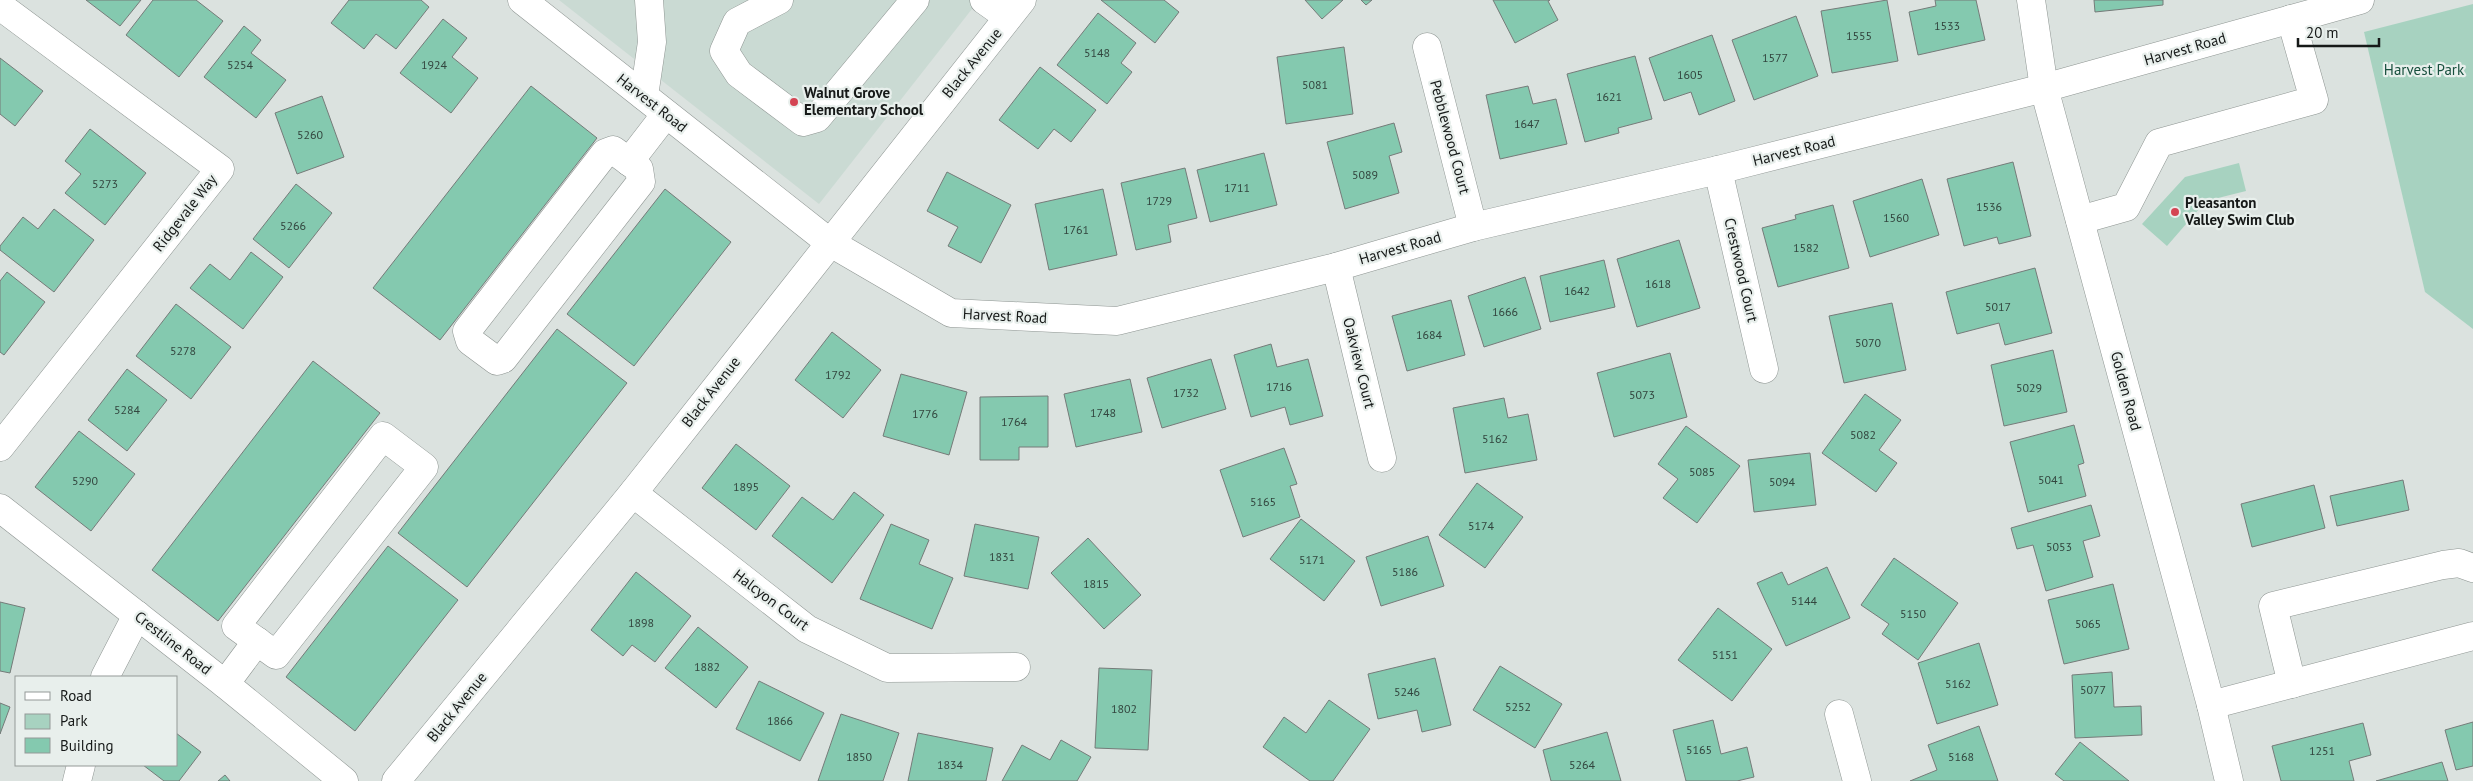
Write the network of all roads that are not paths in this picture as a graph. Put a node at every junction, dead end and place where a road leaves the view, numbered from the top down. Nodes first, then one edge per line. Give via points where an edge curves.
1 (522, 0) edge
2 (649, 0) edge
3 (779, 0) edge
4 (915, 0) edge
5 (984, 0) edge
6 (2031, 0) edge
7 (2360, 0) edge
8 (0, 6) edge
9 (1015, 9) edge
10 (2291, 19) junction
11 (1426, 47) dead end
12 (2044, 88) junction
13 (644, 96) junction
14 (666, 114) junction
15 (629, 162) junction
16 (1718, 170) junction
17 (2080, 220) junction
18 (1473, 227) junction
19 (828, 242) junction
20 (1336, 267) junction
21 (1764, 369) dead end
22 (0, 447) edge
23 (1382, 458) dead end
24 (633, 493) junction
25 (0, 508) edge
26 (2473, 568) edge
27 (137, 615) junction
28 (2473, 636) edge
29 (257, 641) junction
30 (1016, 667) dead end
31 (106, 676) edge
32 (225, 684) junction
33 (2292, 684) junction
34 (2211, 706) junction
35 (1839, 714) dead end
36 (82, 766) edge
37 (77, 781) edge
38 (344, 781) edge
39 (396, 781) edge
40 (1857, 781) edge
41 (2229, 781) edge

1 - 13 street, Harvest Road
2 - 13 street via 652,42
3 - 4 street via 737,22 724,51 739,74 803,122 817,118
5 - 9 street
6 - 12 street, Golden Road
7 - 10 street, Harvest Road
8 - 22 street, Ridgevale Way via 220,170
9 - 19 street, Black Avenue
10 - 12 street, Harvest Road
10 - 17 street via 2314,100 2160,143 2126,207
11 - 18 street, Pebblewood Court
12 - 16 street, Harvest Road
12 - 17 street, Golden Road
13 - 14 street, Harvest Road
14 - 15 street
14 - 19 street, Harvest Road
15 - 15 street via 613,150 605,153 467,332 470,341 497,361 504,359 641,182 639,169
16 - 18 street, Harvest Road
16 - 21 street, Crestwood Court
17 - 34 street, Golden Road
18 - 20 street, Harvest Road
19 - 20 street, Harvest Road via 951,313 980,315 1117,321
19 - 24 street, Black Avenue
20 - 23 street, Oakview Court
24 - 30 street, Halcyon Court via 808,629 887,668
24 - 39 street, Black Avenue
25 - 27 street, Crestline Road
26 - 33 street via 2459,563 2443,565 2273,606
27 - 31 street
27 - 32 street, Crestline Road
28 - 33 street
29 - 29 street via 236,626 383,436 424,467 276,655
29 - 32 street
32 - 38 street, Crestline Road
33 - 34 street
34 - 41 street, Golden Road
35 - 40 street
36 - 37 street

